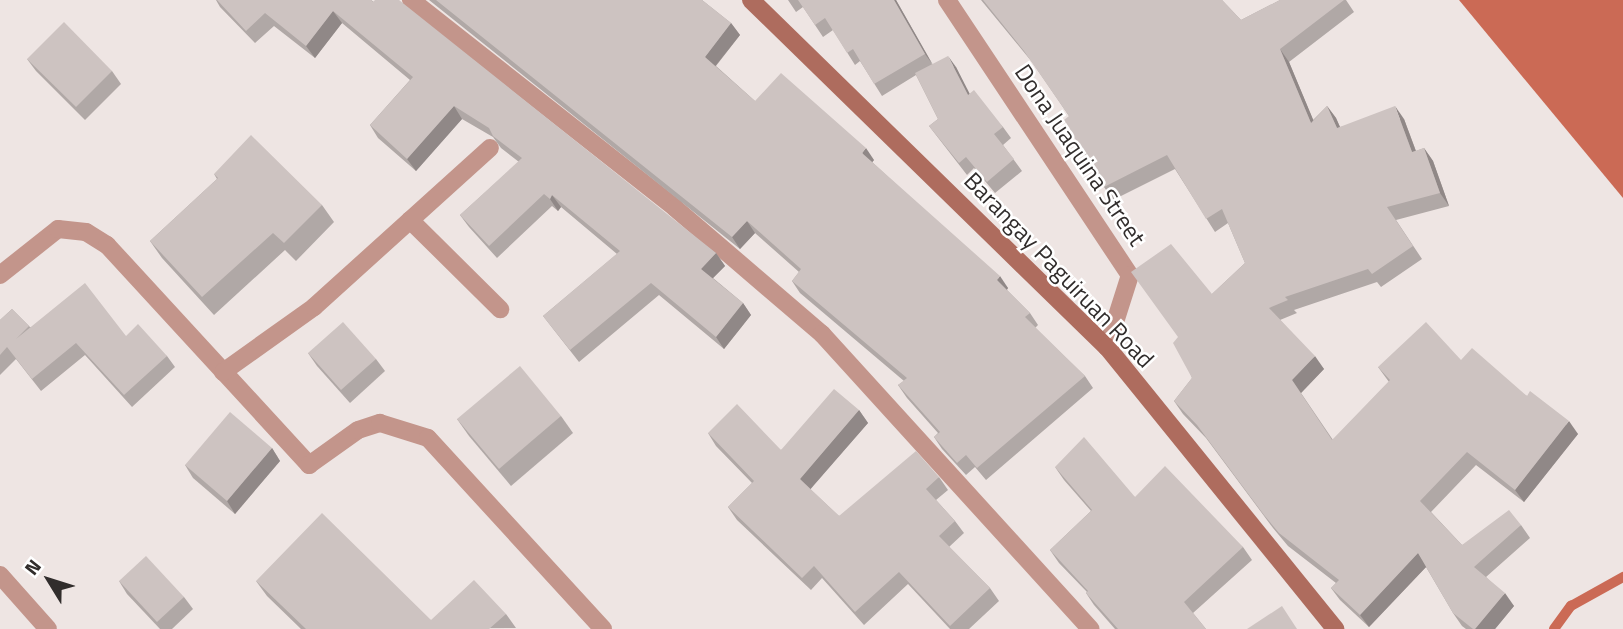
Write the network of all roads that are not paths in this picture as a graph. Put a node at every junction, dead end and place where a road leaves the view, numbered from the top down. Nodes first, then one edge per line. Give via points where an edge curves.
1 (411, 0) edge
2 (751, 0) edge
3 (947, 0) edge
4 (490, 148) edge
5 (410, 220) junction
6 (0, 275) edge
7 (500, 309) dead end
8 (1107, 347) junction
9 (223, 372) junction
10 (0, 575) edge
11 (48, 629) edge
12 (603, 629) edge
13 (1090, 629) edge
14 (1335, 629) edge

1 - 13 street via 675,208 822,334
2 - 8 street, Barangay Paguiruan Road
3 - 8 street, Dona Juaquina Street via 1130,275
4 - 5 street
5 - 7 street
5 - 9 street via 314,307
6 - 9 street via 58,229 86,232 107,245
8 - 14 street, Barangay Paguiruan Road
9 - 12 street via 309,466 358,430 380,423 428,438
10 - 11 street

